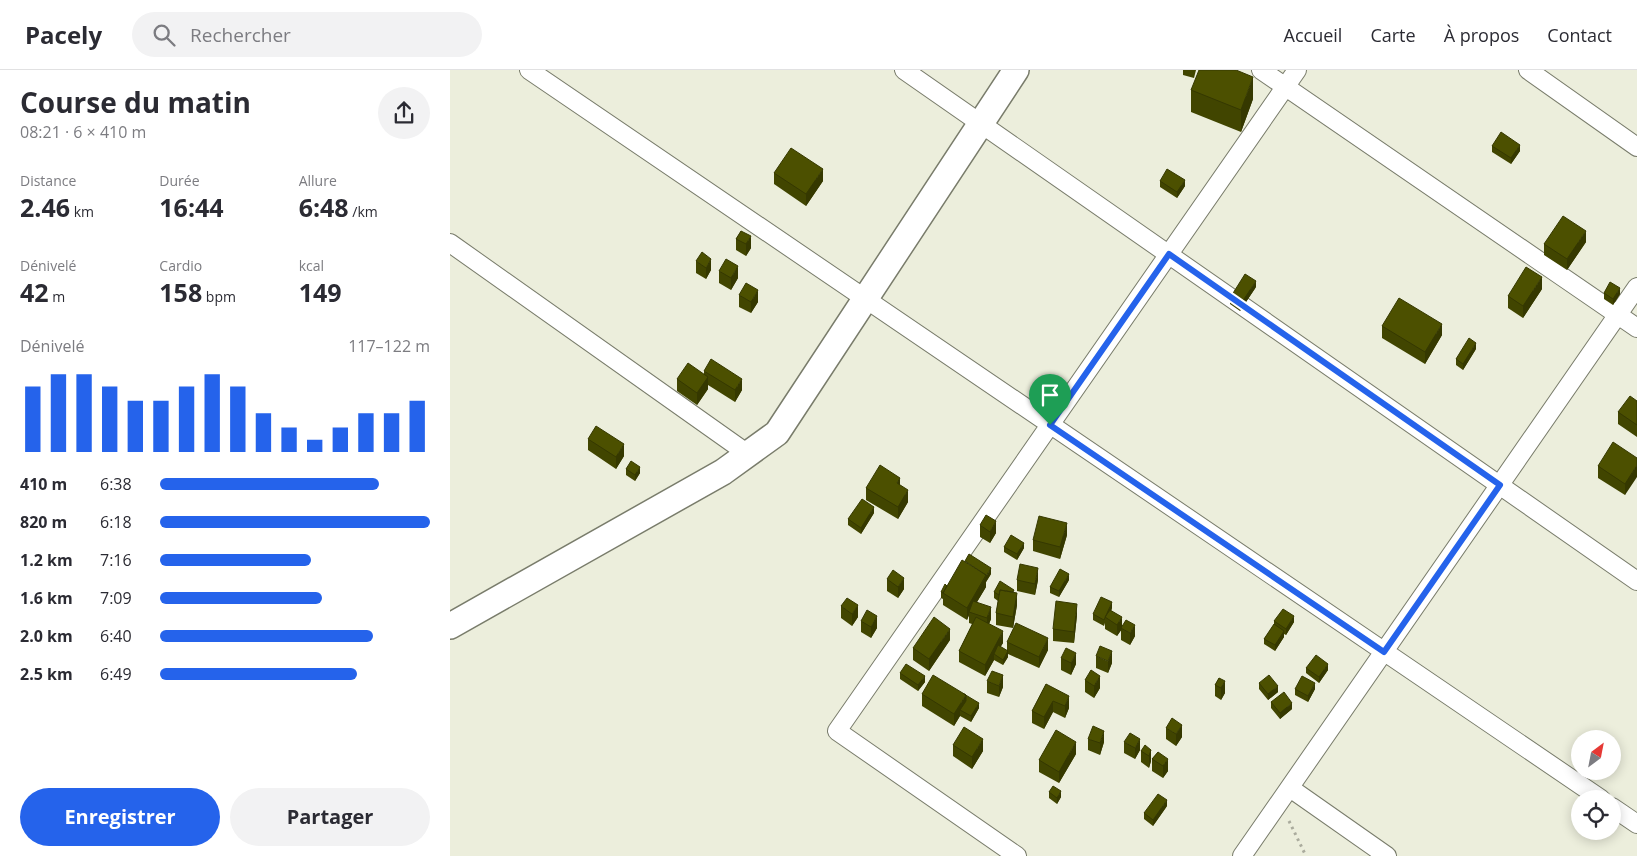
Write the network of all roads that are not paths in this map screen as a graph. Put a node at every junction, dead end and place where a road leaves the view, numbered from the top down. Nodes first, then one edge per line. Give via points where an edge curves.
1 (529, 70) edge
2 (904, 70) edge
3 (1016, 70) edge
4 (1261, 70) edge
5 (1297, 70) edge
6 (1528, 70) edge
7 (1285, 87) junction
8 (981, 123) junction
9 (1637, 147) edge
10 (450, 243) edge
11 (1169, 254) junction
12 (1637, 287) edge
13 (865, 299) junction
14 (1618, 315) junction
15 (1637, 328) edge
16 (1050, 425) junction
17 (748, 454) junction
18 (1500, 485) junction
19 (1637, 581) edge
20 (450, 626) edge
21 (1384, 652) junction
22 (1587, 790) edge
23 (1285, 795) junction
24 (1621, 813) edge
25 (1637, 824) edge
26 (1017, 856) edge
27 (1242, 856) edge
28 (1387, 856) edge

1 - 13 street
2 - 8 street
3 - 8 main road
4 - 7 street
5 - 7 street
6 - 9 street
7 - 11 street
7 - 14 street
8 - 11 street
8 - 13 main road
10 - 17 street
11 - 16 street
11 - 18 street
12 - 14 street
13 - 16 street
13 - 17 main road via 777,433
14 - 15 street
14 - 18 street
16 - 21 street
16 - 26 street via 837,732
17 - 20 main road via 723,472
18 - 19 street
18 - 21 street
21 - 22 street
21 - 23 street
23 - 27 street
23 - 28 street
24 - 25 street

